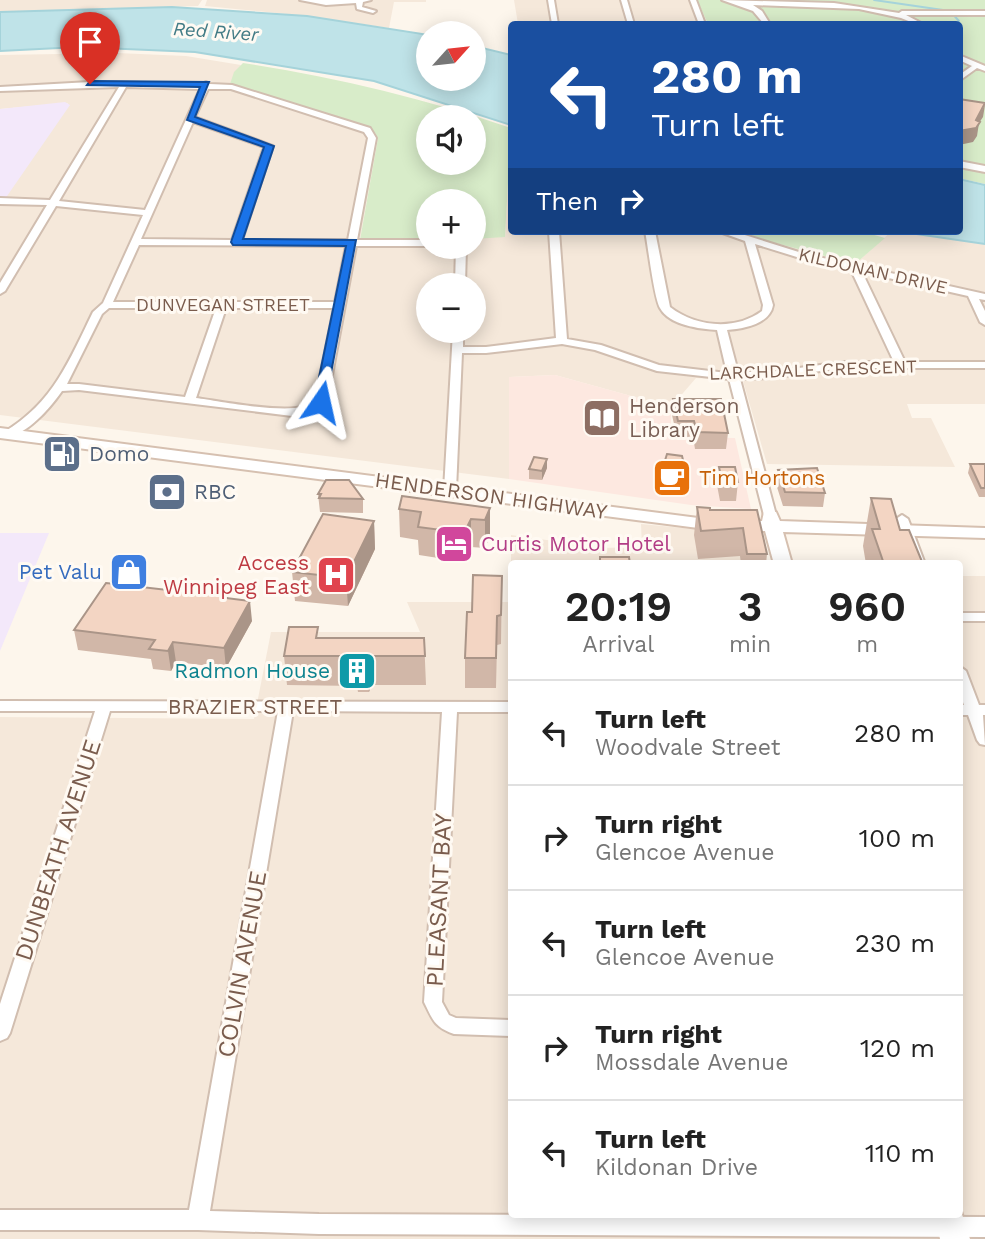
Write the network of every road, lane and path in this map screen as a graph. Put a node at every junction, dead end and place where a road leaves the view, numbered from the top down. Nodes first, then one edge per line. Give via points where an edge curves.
1 (303, 0) edge
2 (551, 0) edge
3 (624, 0) edge
4 (693, 0) edge
5 (725, 0) edge
6 (362, 2) edge
7 (741, 3) junction
8 (763, 4) junction
9 (754, 7) junction
10 (373, 11) dead end
11 (898, 13) junction
12 (985, 13) edge
13 (554, 21) edge
14 (630, 21) edge
15 (701, 21) edge
16 (766, 21) edge
17 (914, 21) edge
18 (963, 59) edge
19 (981, 67) edge
20 (963, 77) edge
21 (124, 84) junction
22 (206, 84) junction
23 (0, 89) edge
24 (190, 118) junction
25 (963, 165) edge
26 (985, 169) edge
27 (0, 201) edge
28 (54, 203) junction
29 (147, 213) junction
30 (554, 235) edge
31 (651, 235) edge
32 (736, 235) edge
33 (749, 239) junction
34 (136, 242) junction
35 (236, 242) junction
36 (352, 243) junction
37 (416, 243) edge
38 (855, 268) junction
39 (0, 291) edge
40 (972, 294) junction
41 (985, 297) edge
42 (107, 305) junction
43 (222, 305) junction
44 (339, 305) junction
45 (985, 322) edge
46 (720, 327) junction
47 (562, 341) junction
48 (457, 343) edge
49 (457, 350) junction
50 (901, 365) junction
51 (985, 365) edge
52 (735, 376) junction
53 (62, 388) junction
54 (190, 400) junction
55 (27, 425) junction
56 (3, 429) edge
57 (117, 442) junction
58 (450, 485) junction
59 (772, 521) junction
60 (985, 521) edge
61 (904, 525) junction
62 (985, 533) edge
63 (782, 560) edge
64 (917, 560) edge
65 (963, 617) edge
66 (985, 617) edge
67 (963, 682) edge
68 (0, 706) edge
69 (104, 707) junction
70 (286, 707) junction
71 (450, 707) junction
72 (508, 707) edge
73 (973, 710) edge
74 (985, 740) edge
75 (508, 1028) edge
76 (0, 1033) edge
77 (0, 1220) edge
78 (198, 1220) junction
79 (952, 1227) edge
80 (985, 1227) edge

1 - 6 street
2 - 13 street
3 - 14 street
4 - 15 street
5 - 7 street
6 - 10 street
7 - 8 street
7 - 9 street
8 - 9 street
8 - 11 street
9 - 16 street
11 - 12 street
11 - 17 street
18 - 19 street
19 - 20 street
21 - 22 street
21 - 23 street
21 - 28 street
22 - 24 street
22 - 36 street via 241,89 367,130 372,138
24 - 29 street
24 - 35 street via 269,146
25 - 26 street
27 - 28 street
28 - 29 street
28 - 39 street
29 - 34 street
30 - 47 street
31 - 46 street via 665,308 680,319
32 - 33 street, KILDONAN DRIVE
33 - 38 street, KILDONAN DRIVE
33 - 46 street via 768,309 752,322
34 - 35 street
34 - 42 street
35 - 36 street
36 - 37 street
36 - 44 street
38 - 40 street, KILDONAN DRIVE
38 - 50 street
40 - 41 street, KILDONAN DRIVE
40 - 45 street
42 - 43 street, DUNVEGAN STREET
42 - 53 street via 98,312
43 - 44 street, DUNVEGAN STREET
43 - 54 street
44 - 54 street via 321,402 315,409 292,413
46 - 52 street
47 - 49 street, LARCHDALE CRESCENT
47 - 52 street, LARCHDALE CRESCENT via 597,347 657,368
48 - 49 street
49 - 58 street
50 - 51 street, LARCHDALE CRESCENT
50 - 52 street, LARCHDALE CRESCENT via 835,365
52 - 59 street
53 - 54 street
53 - 55 street
55 - 56 main road, HENDERSON HIGHWAY
55 - 57 main road, HENDERSON HIGHWAY
56 - 57 main road, HENDERSON HIGHWAY
57 - 58 main road, HENDERSON HIGHWAY
58 - 59 main road, HENDERSON HIGHWAY via 618,507 706,524
59 - 61 main road, HENDERSON HIGHWAY
59 - 63 main road
60 - 61 main road, HENDERSON HIGHWAY
61 - 62 main road, HENDERSON HIGHWAY
61 - 64 street
65 - 66 street
67 - 73 street
68 - 69 street, BRAZIER STREET
69 - 70 street, BRAZIER STREET
69 - 76 street, DUNBEATH AVENUE
70 - 71 street, BRAZIER STREET
70 - 78 street, COLVIN AVENUE
71 - 72 street, BRAZIER STREET
71 - 75 street, PLEASANT BAY via 433,1002 442,1020 454,1026
73 - 74 street
77 - 78 street
78 - 79 street
79 - 80 street

